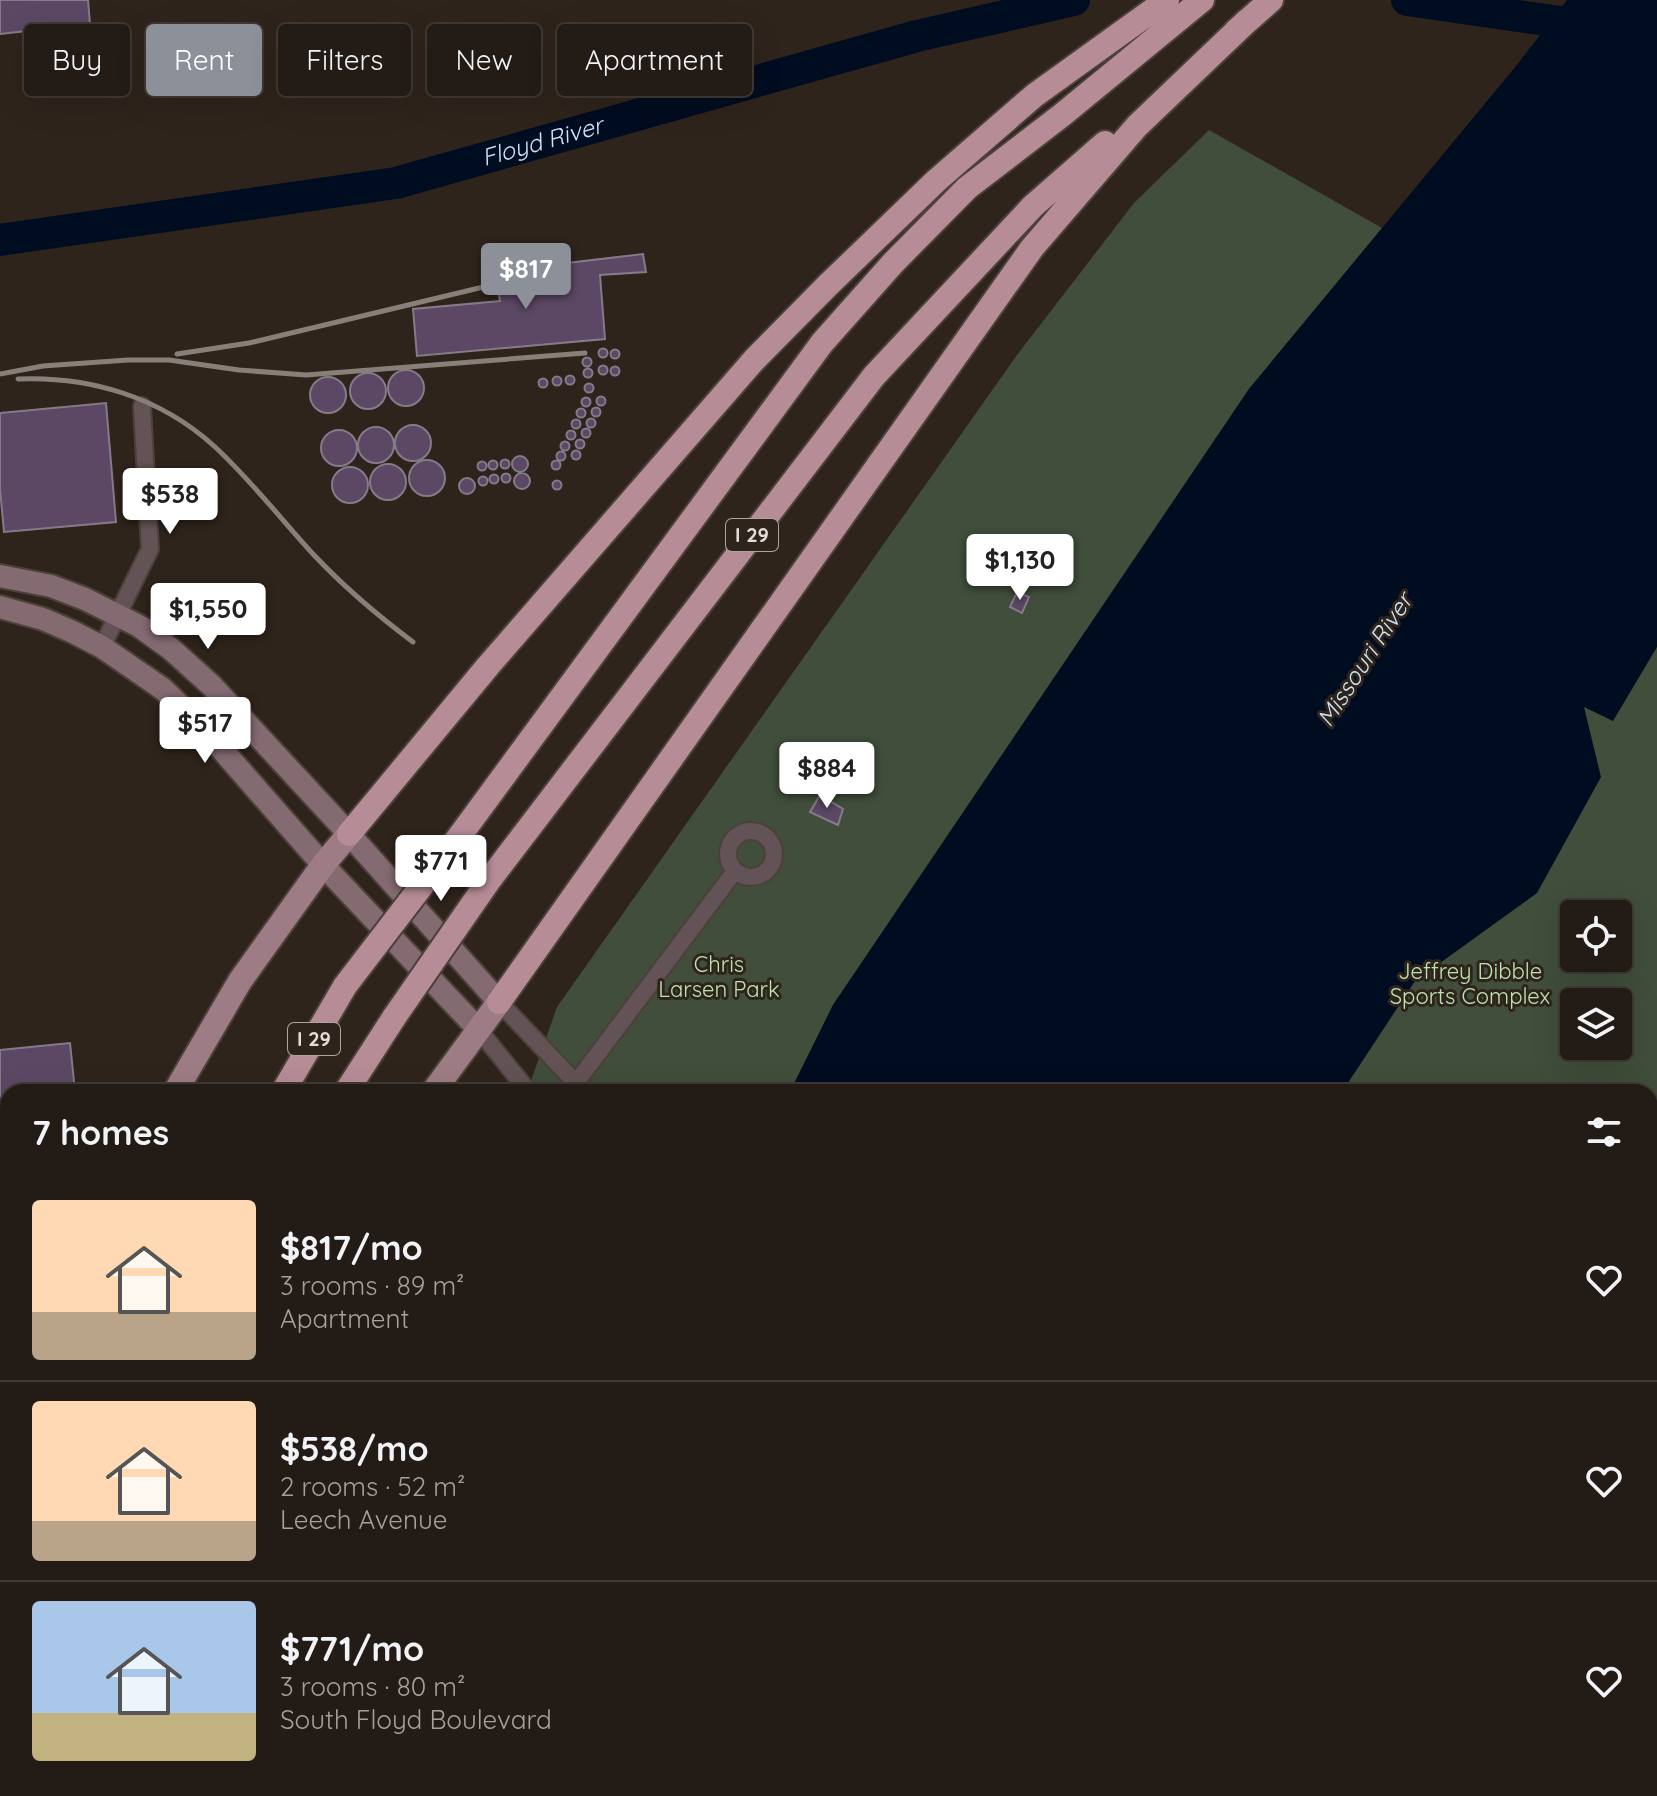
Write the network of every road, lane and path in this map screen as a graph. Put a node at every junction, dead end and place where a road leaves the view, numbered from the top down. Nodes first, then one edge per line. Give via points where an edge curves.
1 (1167, 0) edge
2 (1202, 0) edge
3 (1271, 0) edge
4 (1247, 21) junction
5 (142, 406) dead end
6 (0, 576) edge
7 (0, 607) edge
8 (118, 615) junction
9 (102, 647) junction
10 (349, 834) junction
11 (323, 865) junction
12 (735, 871) dead end
13 (499, 1002) junction
14 (478, 1029) junction
15 (180, 1084) edge
16 (288, 1084) edge
17 (351, 1084) edge
18 (439, 1084) edge
19 (523, 1084) edge
20 (570, 1084) edge
21 (575, 1084) edge

1 - 10 highway via 1035,95 937,180 754,360
2 - 16 highway, I 29, bridge via 967,188 822,343 345,986
3 - 4 highway, I 29
4 - 13 highway via 1137,126 1032,248
4 - 17 highway, I 29, bridge via 1033,206 874,376 490,879
5 - 8 street via 150,549
6 - 8 main road via 51,586
7 - 9 main road via 43,619
8 - 9 street
8 - 10 main road via 171,649 212,686
9 - 11 main road via 163,689 204,729
10 - 11 main road
10 - 13 main road
11 - 14 main road
11 - 15 main road via 240,981
12 - 21 street
13 - 14 main road
13 - 20 street
14 - 18 main road
14 - 19 street

